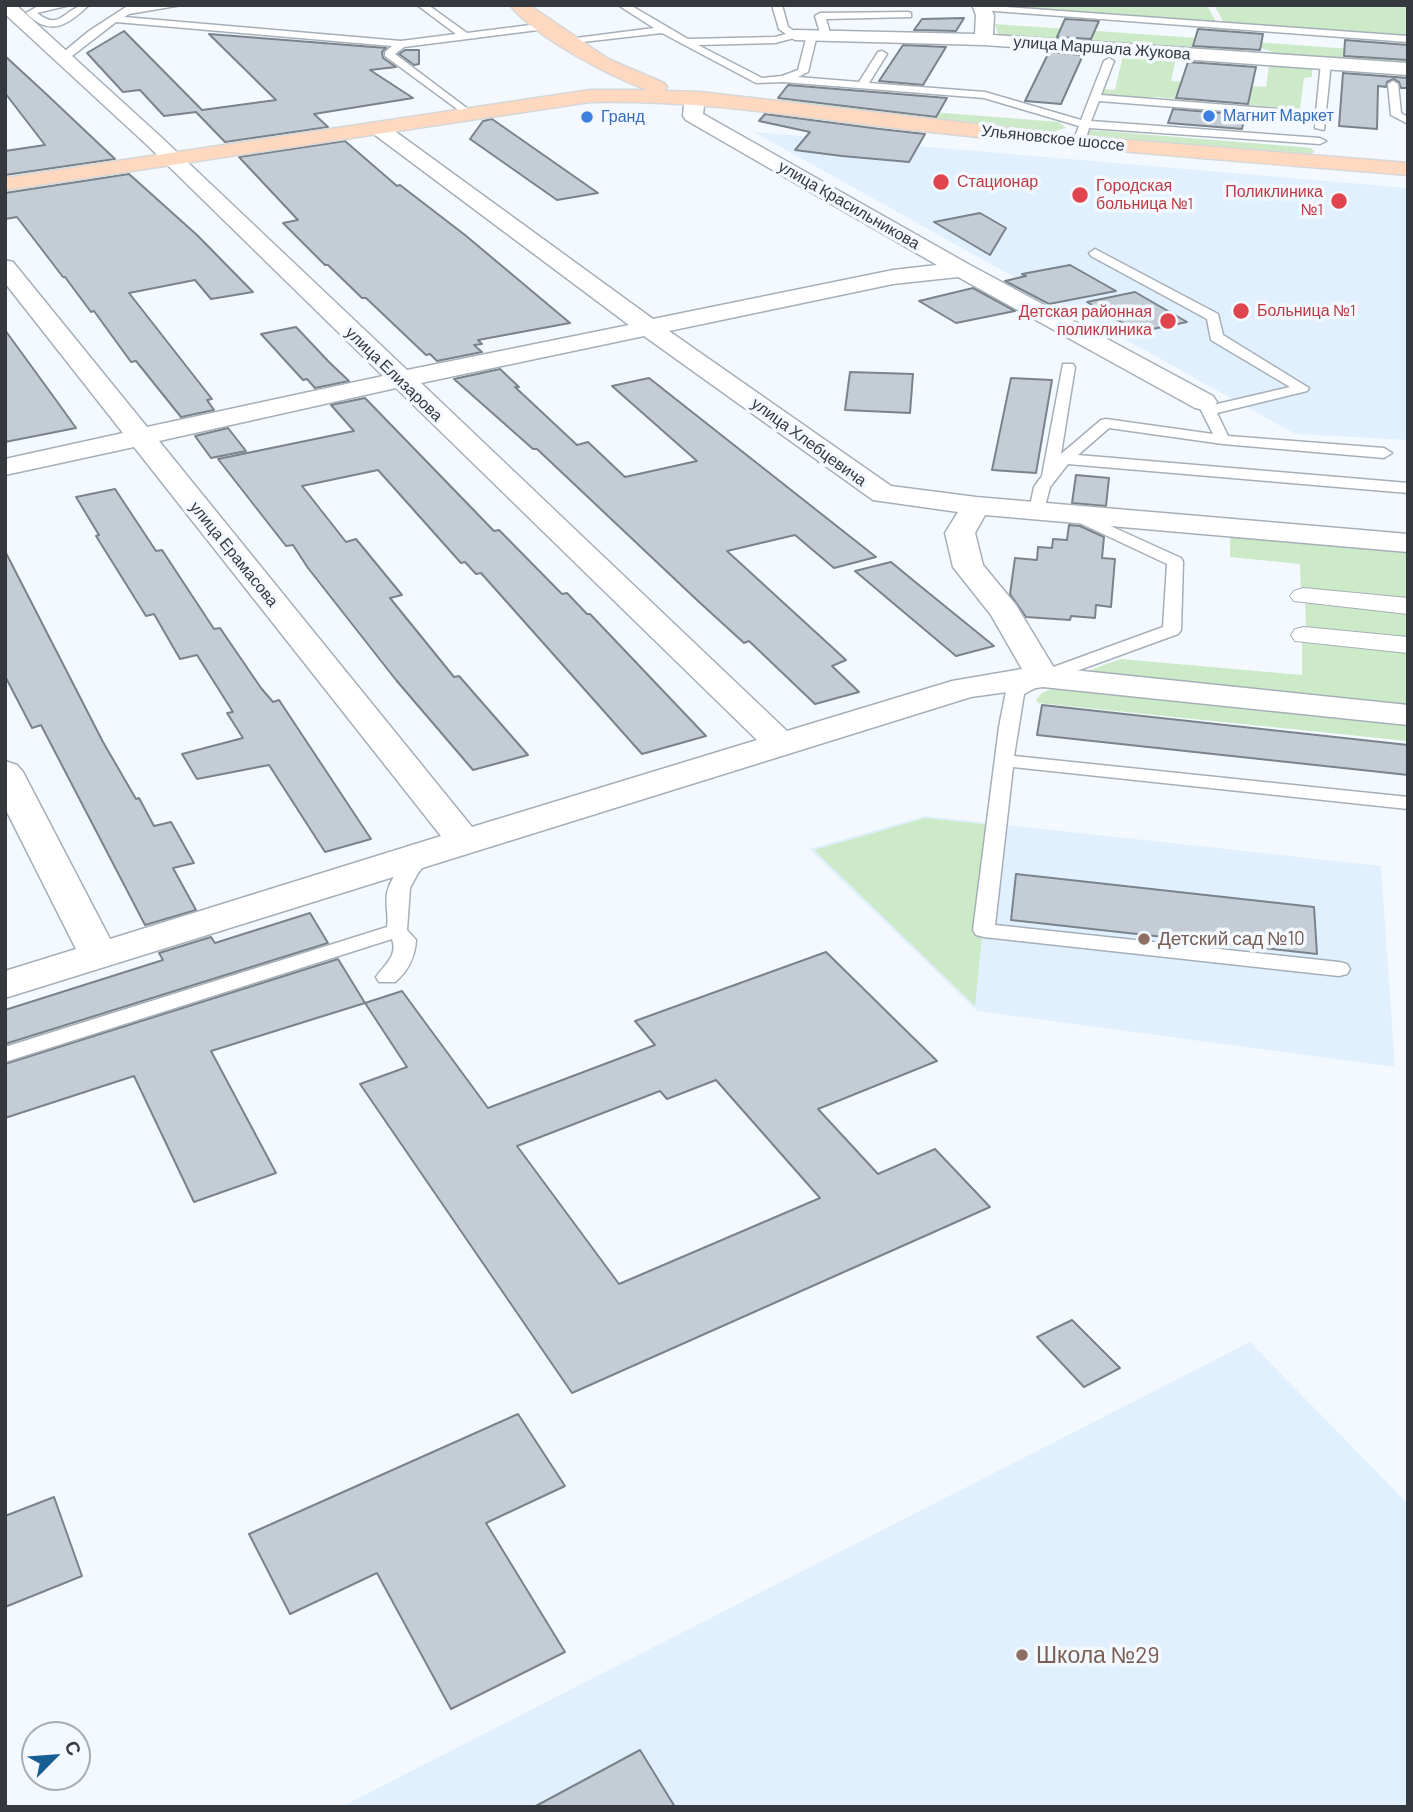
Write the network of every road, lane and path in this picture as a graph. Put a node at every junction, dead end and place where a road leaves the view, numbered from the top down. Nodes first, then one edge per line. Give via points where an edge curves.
1 (6, 5) edge
2 (65, 5) edge
3 (84, 5) edge
4 (177, 5) edge
5 (422, 5) edge
6 (518, 5) edge
7 (623, 5) edge
8 (777, 5) edge
9 (980, 6) edge
10 (131, 8) edge
11 (908, 15) dead end
12 (114, 19) junction
13 (546, 26) junction
14 (663, 30) junction
15 (811, 35) junction
16 (465, 36) junction
17 (1408, 39) edge
18 (984, 40) junction
19 (684, 42) junction
20 (568, 43) junction
21 (401, 44) junction
22 (881, 54) dead end
23 (64, 57) junction
24 (1109, 61) dead end
25 (1326, 63) junction
26 (1408, 69) edge
27 (614, 71) junction
28 (783, 79) junction
29 (946, 80) dead end
30 (862, 85) junction
31 (1408, 93) edge
32 (985, 95) junction
33 (590, 96) junction
34 (700, 98) junction
35 (1095, 98) junction
36 (468, 114) junction
37 (1320, 115) junction
38 (1408, 121) edge
39 (378, 128) junction
40 (1082, 133) junction
41 (1320, 152) junction
42 (172, 158) junction
43 (1408, 169) edge
44 (5, 184) edge
45 (912, 241) junction
46 (1095, 253) dead end
47 (5, 267) edge
48 (962, 270) junction
49 (859, 284) junction
50 (649, 328) junction
51 (1068, 368) dead end
52 (399, 380) junction
53 (1206, 406) junction
54 (140, 437) junction
55 (1223, 440) junction
56 (1384, 453) dead end
57 (1066, 459) junction
58 (5, 467) edge
59 (1050, 476) junction
60 (1408, 488) edge
61 (976, 506) junction
62 (1037, 511) junction
63 (1073, 514) junction
64 (1408, 543) edge
65 (1303, 596) dead end
66 (1408, 606) edge
67 (1304, 635) dead end
68 (1408, 645) edge
69 (1043, 677) junction
70 (1408, 715) edge
71 (780, 744) junction
72 (1006, 761) junction
73 (5, 772) edge
74 (1408, 803) edge
75 (464, 841) junction
76 (425, 853) junction
77 (397, 930) junction
78 (99, 955) junction
79 (1339, 969) dead end
80 (387, 977) dead end
81 (5, 985) edge
82 (5, 1055) edge

1 - 23 street, улица Елизарова
2 - 3 lane via 31,13 45,24 59,24
4 - 10 lane
5 - 16 lane
6 - 13 main road
7 - 14 lane
8 - 15 lane via 784,29
9 - 17 lane via 1217,20
9 - 18 street via 985,15
10 - 12 lane
11 - 15 lane via 820,16
12 - 21 lane
12 - 23 lane
13 - 16 lane
13 - 20 main road
14 - 19 lane
14 - 20 lane
15 - 18 street, улица Маршала Жукова
15 - 19 lane
15 - 28 lane via 803,72
16 - 21 lane
18 - 25 street, улица Маршала Жукова
19 - 28 lane via 760,81
20 - 27 main road
21 - 36 lane via 388,54
22 - 30 lane
23 - 42 street, улица Елизарова
24 - 35 lane
25 - 26 street, улица Маршала Жукова
25 - 37 lane
27 - 33 main road via 610,88
27 - 34 main road
28 - 30 lane
29 - 32 lane
30 - 32 lane
31 - 38 lane via 1393,88 1396,115
32 - 40 lane
33 - 34 main road
33 - 36 main road
34 - 40 main road, Ульяновское шоссе via 855,118
34 - 45 street, улица Красильникова via 693,116
35 - 37 lane
35 - 40 lane
36 - 39 main road
37 - 41 lane
39 - 42 main road
39 - 50 street, улица Хлебцевича
40 - 41 main road, Ульяновское шоссе
41 - 43 main road, Ульяновское шоссе
42 - 44 main road
42 - 52 street, улица Елизарова
45 - 48 street, улица Красильникова
45 - 49 street via 903,260
46 - 53 lane via 1213,317 1216,337 1302,388
47 - 54 street, улица Ерамасова
48 - 49 street
48 - 53 street, улица Красильникова
49 - 50 street
50 - 52 street
50 - 61 street, улица Хлебцевича via 883,494
51 - 59 lane
52 - 54 street
52 - 71 street, улица Елизарова
53 - 55 lane
54 - 58 street
54 - 75 street, улица Ерамасова
55 - 56 lane
55 - 57 lane via 1106,424
57 - 59 lane
57 - 60 lane
59 - 62 lane via 1042,486
61 - 62 street, улица Хлебцевича
61 - 69 street via 960,533 968,567 1005,612
62 - 63 street, улица Хлебцевича
63 - 64 street, улица Хлебцевича
63 - 69 lane via 1175,562 1172,630
65 - 66 street
67 - 68 street
69 - 70 street
69 - 71 street via 964,688
69 - 72 lane via 1015,691
71 - 75 street
72 - 74 lane
72 - 79 lane via 984,930
73 - 78 street
75 - 76 street
76 - 77 lane via 407,872 397,900
76 - 78 street
77 - 80 lane via 405,940 405,953
77 - 82 lane
78 - 81 street

